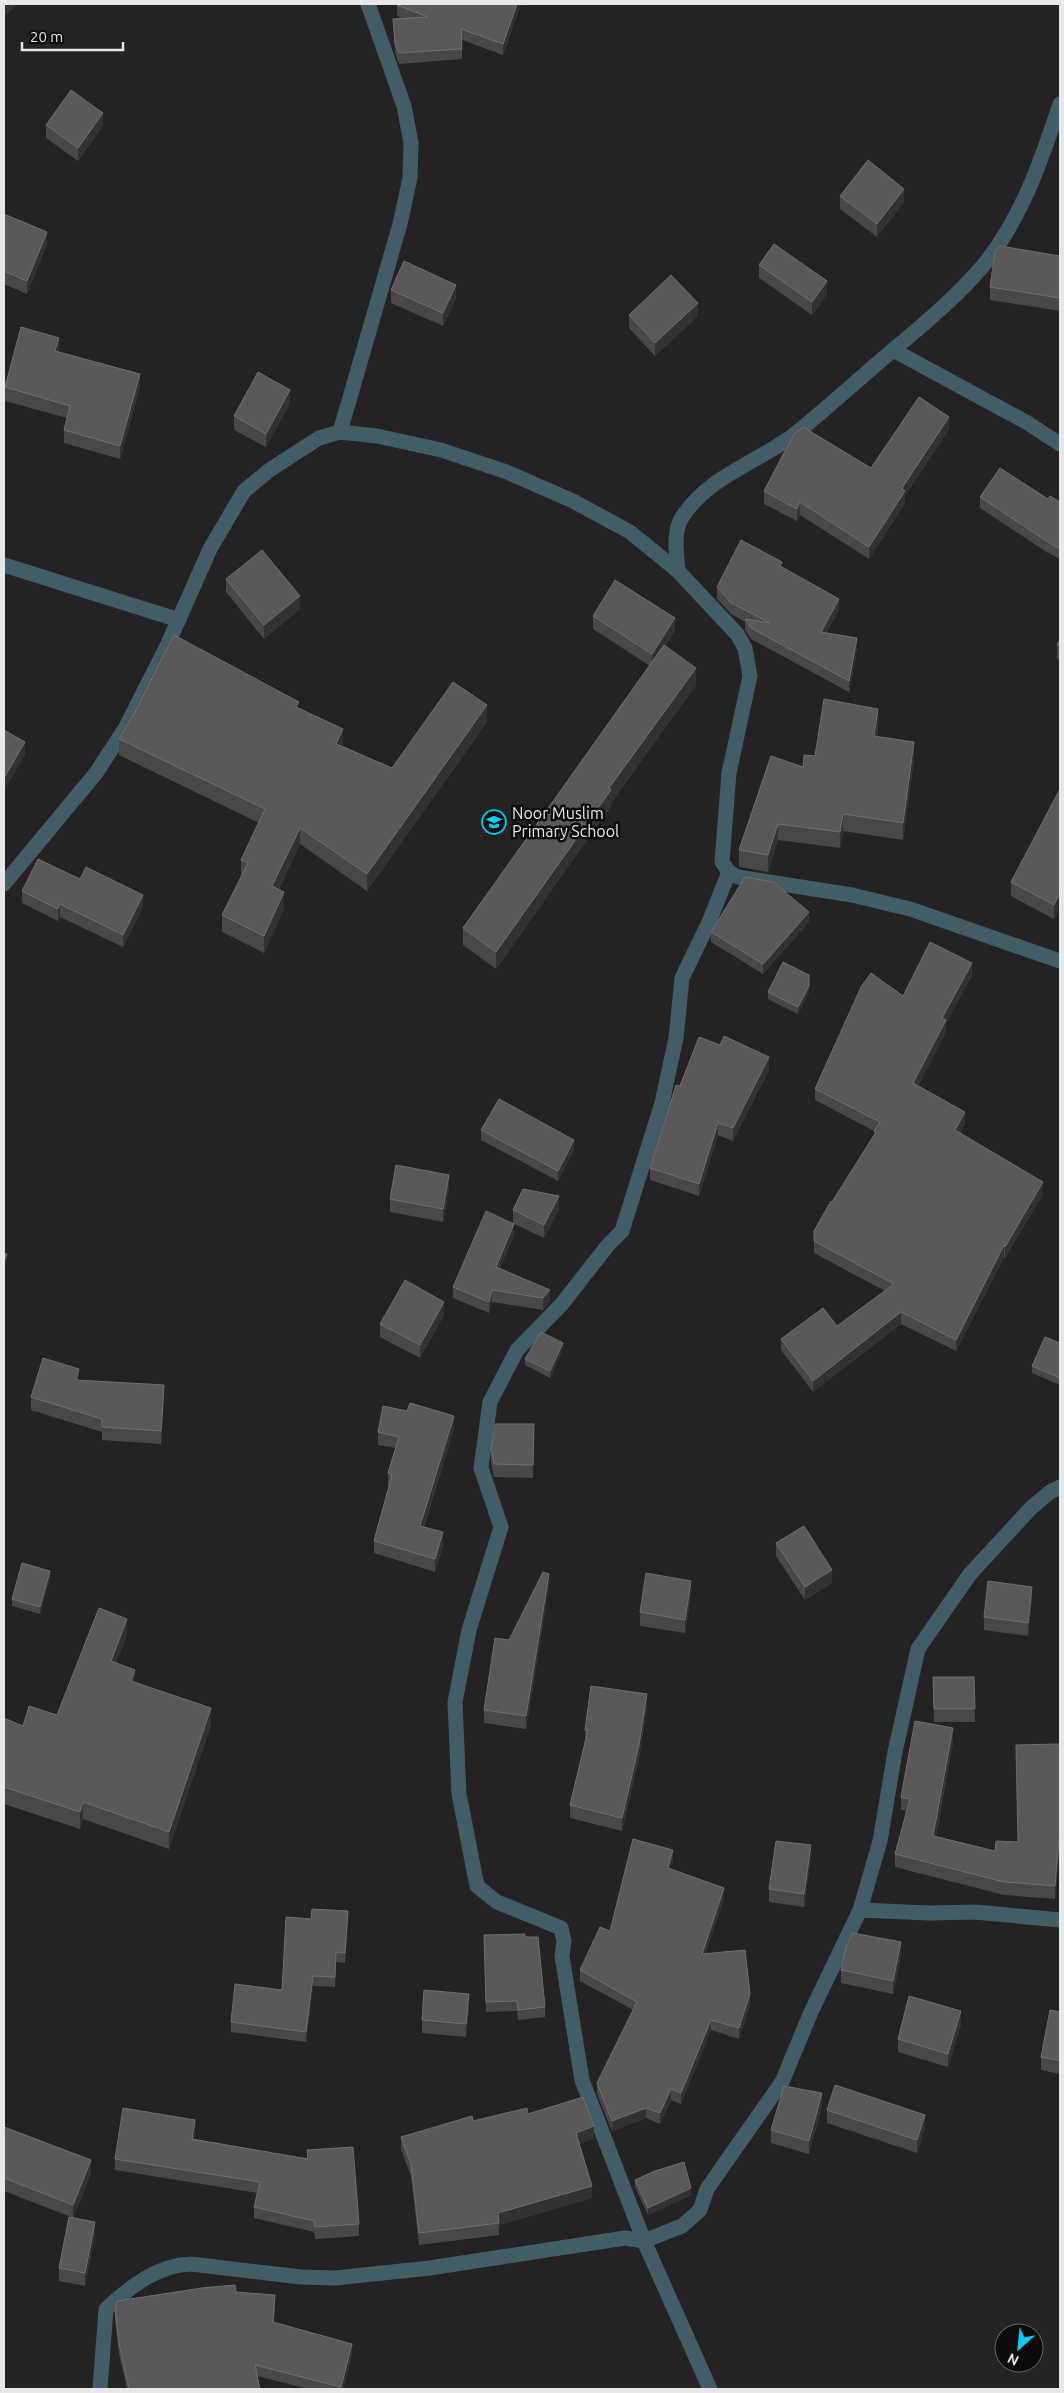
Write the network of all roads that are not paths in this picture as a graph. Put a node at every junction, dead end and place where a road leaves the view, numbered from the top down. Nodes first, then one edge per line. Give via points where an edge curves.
1 (368, 4) edge
2 (1060, 104) edge
3 (893, 350) junction
4 (340, 432) junction
5 (1060, 444) edge
6 (4, 565) edge
7 (678, 571) junction
8 (178, 620) junction
9 (729, 872) junction
10 (4, 884) edge
11 (1060, 961) edge
12 (1060, 1487) edge
13 (860, 1910) junction
14 (1060, 1920) edge
15 (644, 2241) junction
16 (100, 2389) edge
17 (710, 2389) edge

1 - 4 street via 404,106 411,143 410,178 400,224
2 - 3 street via 1032,181 1011,226 997,247 933,316
3 - 5 street
3 - 7 street via 795,434 733,471 688,509 681,518 676,535
4 - 7 street via 377,436 441,450 547,488 630,532
4 - 8 street via 319,438 244,491 210,549
6 - 8 street
7 - 9 street via 737,634 749,664 748,690 729,773 726,803 722,862
8 - 10 street via 111,752
9 - 11 street via 738,877 852,895 910,909
9 - 15 street via 682,978 676,1038 662,1103 622,1231 517,1350 490,1402 481,1468 501,1527 470,1630 455,1702 459,1794 477,1886 498,1902 561,1928 564,1941 562,1956 582,2080
12 - 13 street via 1031,1508 970,1574 918,1649 895,1752 880,1842
13 - 14 street via 974,1912
13 - 15 street via 810,2012 782,2082 706,2189 700,2210 682,2226
15 - 16 street via 626,2238 430,2268 335,2278 301,2278 191,2264 173,2265 128,2289 106,2309
15 - 17 street

